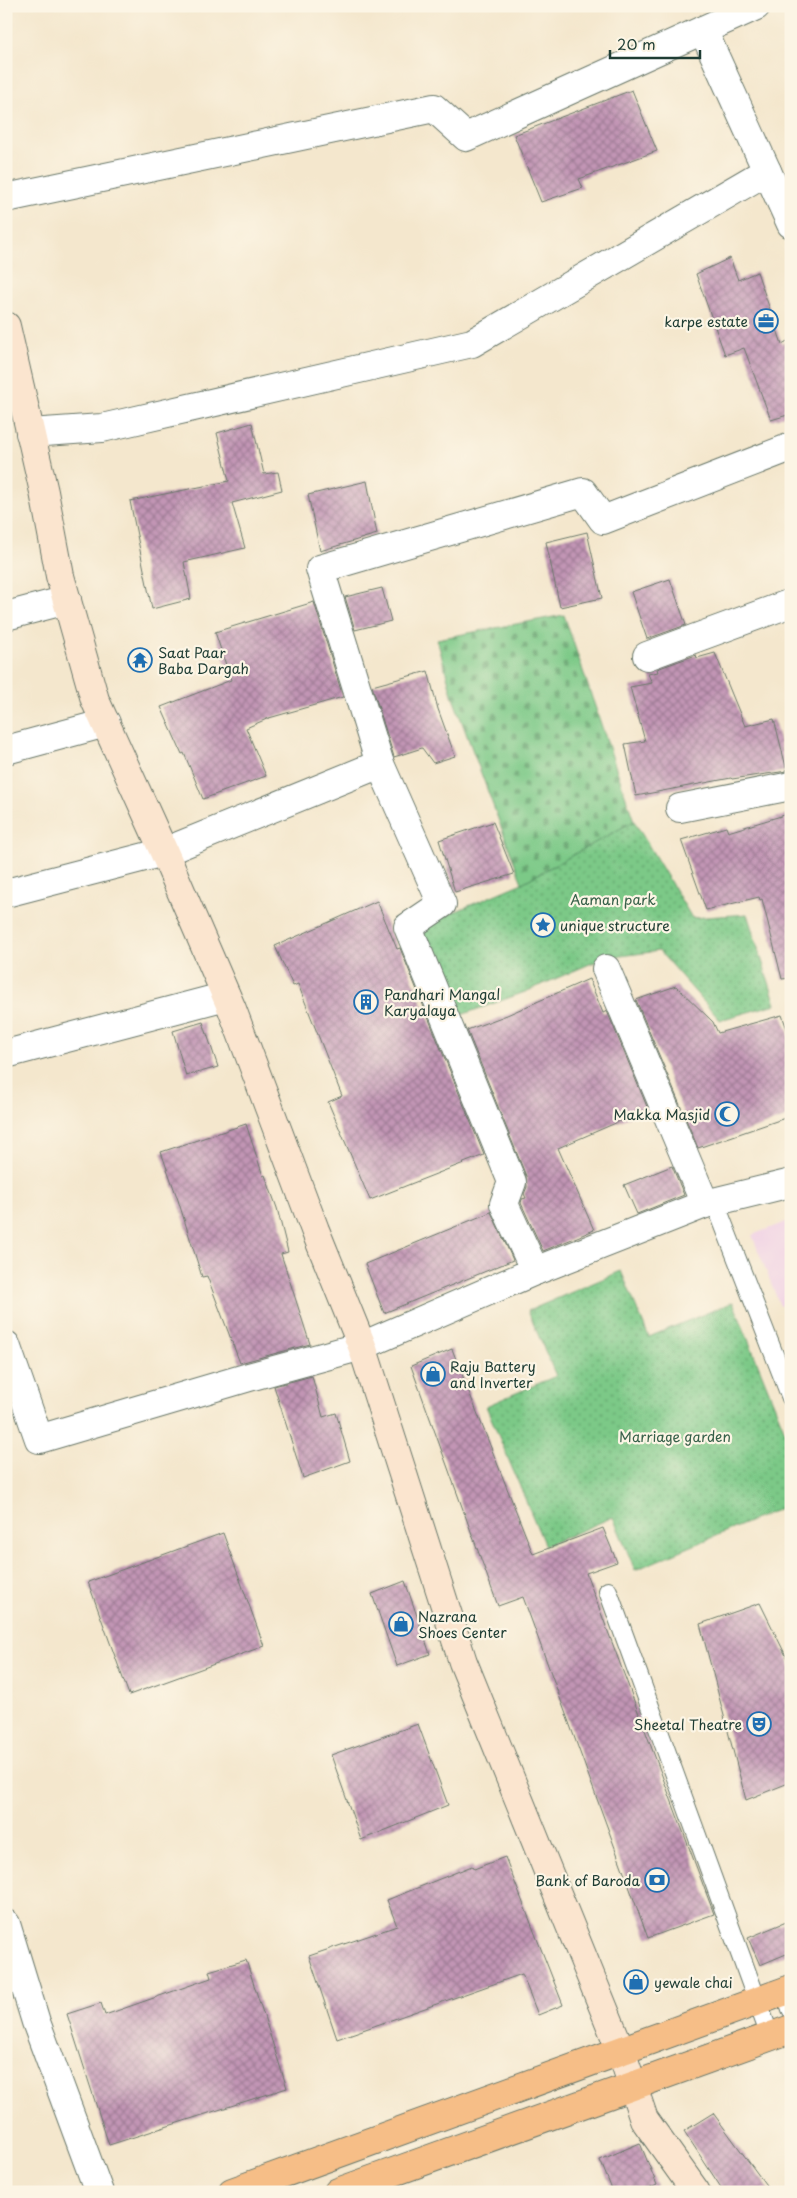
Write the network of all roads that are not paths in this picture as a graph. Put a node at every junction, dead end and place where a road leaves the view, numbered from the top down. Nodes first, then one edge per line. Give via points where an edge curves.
1 (756, 6) edge
2 (703, 30) junction
3 (768, 171) junction
4 (6, 198) edge
5 (791, 224) edge
6 (6, 326) edge
7 (30, 433) junction
8 (791, 447) edge
9 (66, 600) junction
10 (791, 604) edge
11 (6, 616) edge
12 (647, 656) dead end
13 (106, 723) junction
14 (6, 750) edge
15 (380, 764) junction
16 (791, 786) edge
17 (680, 808) dead end
18 (164, 852) junction
19 (6, 893) edge
20 (606, 969) dead end
21 (226, 996) junction
22 (6, 1054) edge
23 (791, 1183) edge
24 (709, 1202) junction
25 (535, 1271) junction
26 (6, 1345) edge
27 (362, 1346) junction
28 (791, 1398) edge
29 (608, 1591) dead end
30 (6, 1924) edge
31 (13, 1971) edge
32 (789, 1996) edge
33 (758, 2001) junction
34 (781, 2032) edge
35 (621, 2051) junction
36 (632, 2086) junction
37 (99, 2192) edge
38 (232, 2192) edge
39 (338, 2192) edge
40 (696, 2192) edge

1 - 2 street
2 - 3 street
2 - 4 street via 466,137 434,108
3 - 5 street
3 - 7 street via 472,343 102,428
6 - 7 main road
7 - 9 main road
8 - 15 street via 603,520 583,492 320,569
9 - 11 street
9 - 13 main road via 95,700
10 - 12 street
13 - 14 street
13 - 18 main road
15 - 18 street
15 - 25 street via 442,904 408,927 512,1182 504,1204
16 - 17 street
18 - 19 street
18 - 21 main road
20 - 24 street
21 - 22 street
21 - 27 main road
23 - 24 street
24 - 25 street
24 - 28 lane
25 - 27 street
26 - 27 street via 39,1439
27 - 35 main road via 463,1662
29 - 33 lane
30 - 31 street
31 - 37 street via 36,2022
32 - 33 highway
33 - 34 lane
33 - 35 highway
34 - 36 highway
35 - 36 main road
35 - 38 highway
36 - 39 highway
36 - 40 main road via 644,2119

